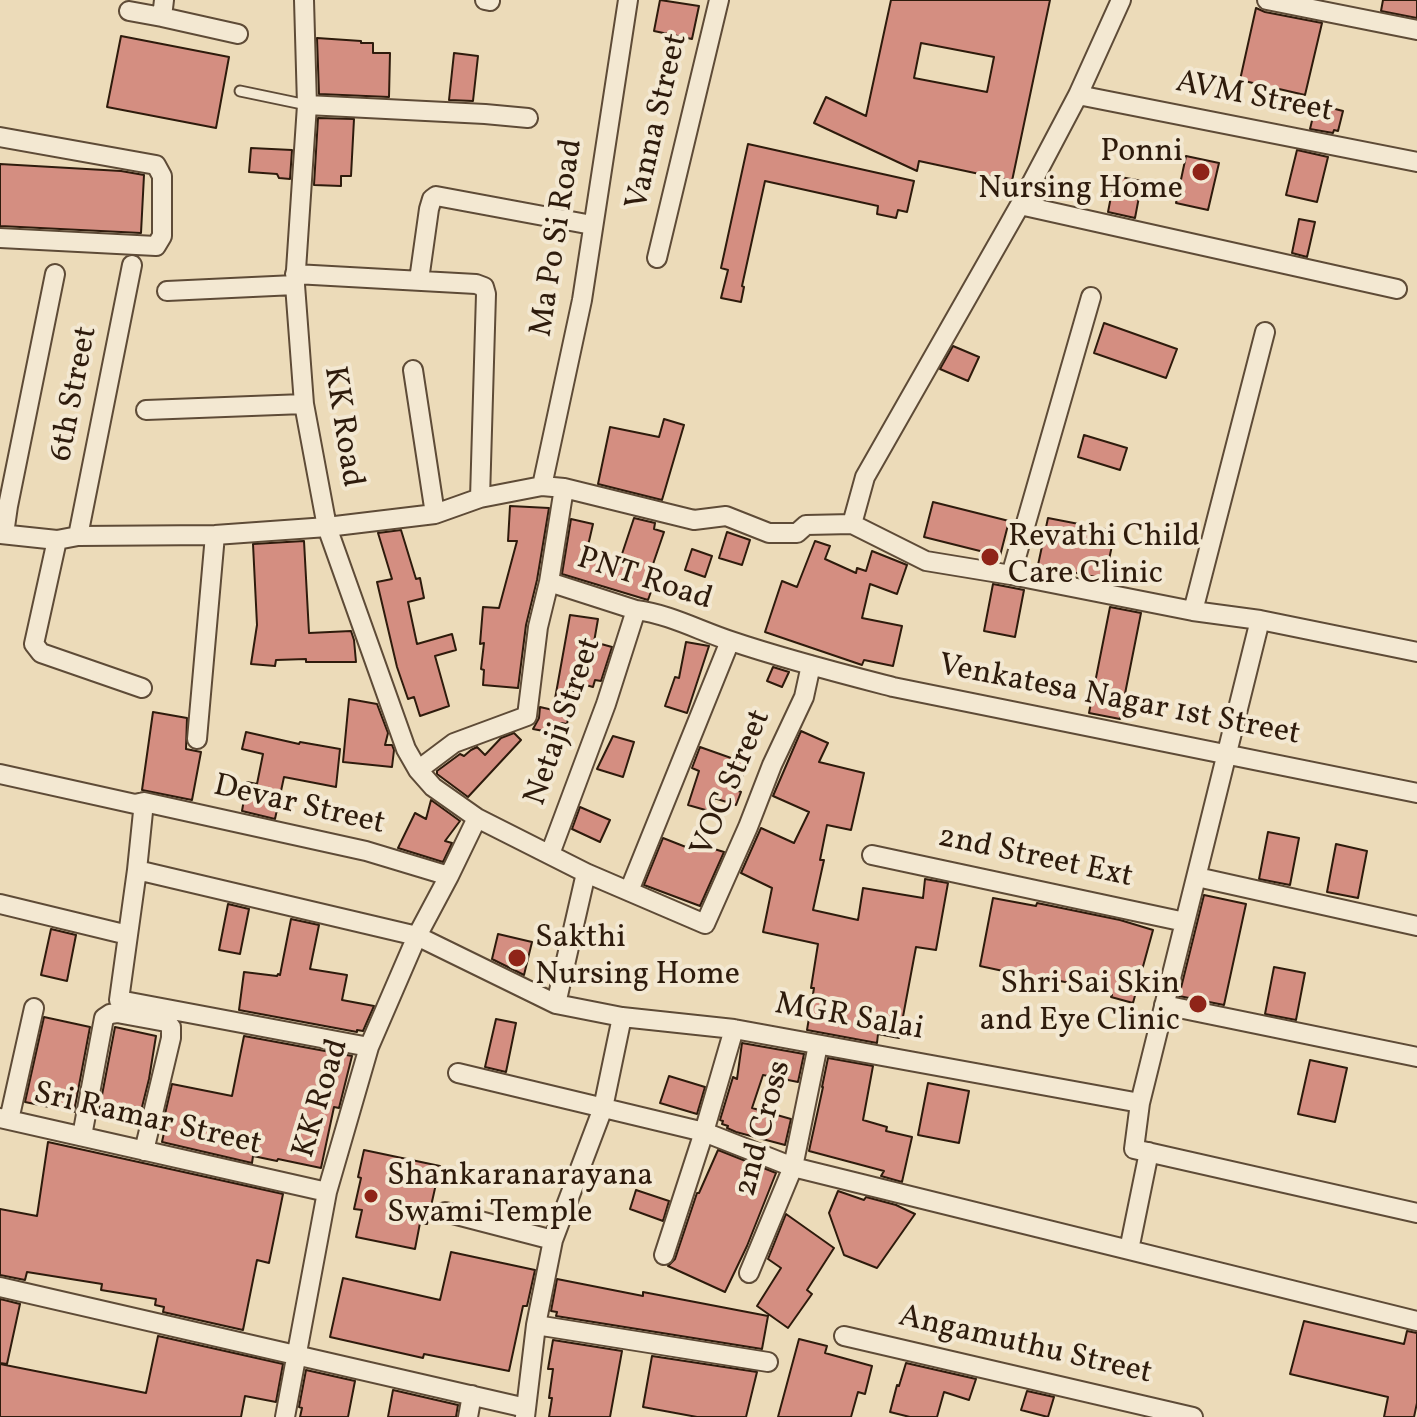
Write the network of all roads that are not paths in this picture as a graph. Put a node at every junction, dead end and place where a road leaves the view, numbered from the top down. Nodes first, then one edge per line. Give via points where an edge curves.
1 (304, 0) edge
2 (628, 0) edge
3 (719, 0) edge
4 (1121, 0) edge
5 (1267, 0) edge
6 (163, 8) edge
7 (129, 11) dead end
8 (1417, 30) edge
9 (238, 34) dead end
10 (240, 91) dead end
11 (1078, 95) junction
12 (307, 105) junction
13 (528, 118) dead end
14 (0, 137) edge
15 (1417, 162) edge
16 (1020, 205) junction
17 (592, 225) junction
18 (0, 238) edge
19 (657, 258) dead end
20 (132, 265) dead end
21 (55, 274) dead end
22 (295, 280) junction
23 (419, 280) junction
24 (1397, 289) dead end
25 (167, 291) dead end
26 (1091, 297) dead end
27 (1265, 332) dead end
28 (413, 370) dead end
29 (304, 404) junction
30 (146, 410) dead end
31 (542, 486) junction
32 (564, 488) junction
33 (480, 498) junction
34 (435, 514) junction
35 (852, 524) junction
36 (327, 527) junction
37 (2, 534) edge
38 (215, 535) junction
39 (78, 536) junction
40 (57, 540) junction
41 (1011, 575) junction
42 (549, 582) junction
43 (636, 610) junction
44 (1193, 611) junction
45 (1260, 620) junction
46 (730, 641) junction
47 (1417, 652) edge
48 (811, 665) junction
49 (142, 688) dead end
50 (197, 739) dead end
51 (1227, 754) junction
52 (418, 770) junction
53 (0, 774) edge
54 (1417, 793) edge
55 (140, 803) junction
56 (477, 818) junction
57 (550, 854) junction
58 (872, 855) dead end
59 (137, 870) junction
60 (586, 873) junction
61 (449, 876) junction
62 (1197, 877) junction
63 (629, 891) junction
64 (0, 904) edge
65 (1185, 922) junction
66 (705, 924) joint
67 (1417, 926) edge
68 (128, 935) junction
69 (417, 936) junction
70 (556, 1004) junction
71 (1164, 1005) junction
72 (34, 1008) dead end
73 (622, 1017) junction
74 (734, 1029) junction
75 (818, 1045) junction
76 (369, 1047) junction
77 (1417, 1057) edge
78 (458, 1073) dead end
79 (1140, 1103) junction
80 (603, 1108) junction
81 (5, 1119) edge
82 (704, 1132) junction
83 (82, 1136) junction
84 (144, 1151) junction
85 (1149, 1152) junction
86 (793, 1167) junction
87 (327, 1192) junction
88 (445, 1212) dead end
89 (1417, 1213) edge
90 (553, 1240) junction
91 (1129, 1250) junction
92 (664, 1255) dead end
93 (749, 1273) dead end
94 (0, 1287) edge
95 (1417, 1321) edge
96 (536, 1325) junction
97 (844, 1336) dead end
98 (297, 1355) junction
99 (768, 1362) dead end
100 (472, 1395) junction
101 (526, 1412) edge
102 (285, 1417) edge
103 (468, 1417) edge
104 (1193, 1417) edge

1 - 12 street, KK Road
2 - 17 street, Ma Po Si Road
3 - 19 street, Vanna Street
4 - 11 street
5 - 8 street
6 - 7 street
6 - 9 street
10 - 12 lane
11 - 15 street, AVM Street
11 - 16 street
12 - 13 street
12 - 22 street, KK Road
14 - 18 street via 156,165 162,176 162,236 156,246
16 - 24 street
16 - 35 street via 865,477
17 - 23 street via 436,196 429,209
17 - 31 street, Ma Po Si Road via 582,300
20 - 39 street, 6th Street
21 - 37 street
22 - 23 street
22 - 25 street
22 - 29 street, KK Road
23 - 33 street via 476,284 486,294
26 - 41 street
27 - 44 street
28 - 34 street
29 - 30 street
29 - 36 street, KK Road
31 - 32 street
31 - 33 street
32 - 35 street via 694,520 726,516 769,533
32 - 42 street, PNT Road
33 - 34 street
34 - 36 street
35 - 41 street via 926,561
36 - 38 street
36 - 52 street, KK Road
37 - 40 street
38 - 39 street
38 - 50 street
39 - 40 street
40 - 49 street via 34,644 41,653
41 - 44 street
42 - 43 street, PNT Road
42 - 52 street via 527,716 454,743
43 - 46 street, PNT Road via 652,611
43 - 57 street, Netaji Street
44 - 45 street
45 - 47 street
45 - 51 street
46 - 48 street, PNT Road
46 - 63 street
48 - 51 street, Venkatesa Nagar 1st Street via 893,687
48 - 66 street, VOC Street via 804,697
51 - 54 street, Venkatesa Nagar 1st Street
51 - 62 street
52 - 56 street, KK Road
53 - 55 street, Devar Street
55 - 59 street
55 - 61 street, Devar Street via 366,851
56 - 57 street, KK Road
56 - 61 street, KK Road
57 - 60 street, KK Road
58 - 65 street, 2nd Street Ext
59 - 68 street
59 - 69 street, MGR Salai
60 - 63 street, KK Road
60 - 70 street
61 - 69 street, KK Road
62 - 65 street
62 - 67 street
63 - 66 street, KK Road
64 - 68 street
65 - 71 street
68 - 76 street via 119,1000
69 - 70 street, MGR Salai
69 - 76 street, KK Road
70 - 73 street, MGR Salai
71 - 77 street
71 - 79 street
72 - 81 street
73 - 74 street, MGR Salai
73 - 80 street
74 - 75 street, MGR Salai
74 - 82 street
75 - 79 street, MGR Salai
75 - 86 street, 2nd Cross
76 - 87 street, KK Road
78 - 80 street
79 - 85 street via 1134,1149
80 - 82 street
80 - 90 street
81 - 83 street, Sri Ramar Street
82 - 86 street
82 - 92 street
83 - 84 street, Sri Ramar Street
83 - 84 street via 104,1018 117,1013 166,1022 171,1038
84 - 87 street, Sri Ramar Street
85 - 89 street
85 - 91 street
86 - 91 street
86 - 93 street, 2nd Cross
87 - 98 street, KK Road
88 - 90 street
90 - 96 street
91 - 95 street
94 - 98 street
96 - 99 street
96 - 101 street
97 - 104 street, Angamuthu Street
98 - 100 street
98 - 102 street, KK Road
100 - 101 street
100 - 103 street

